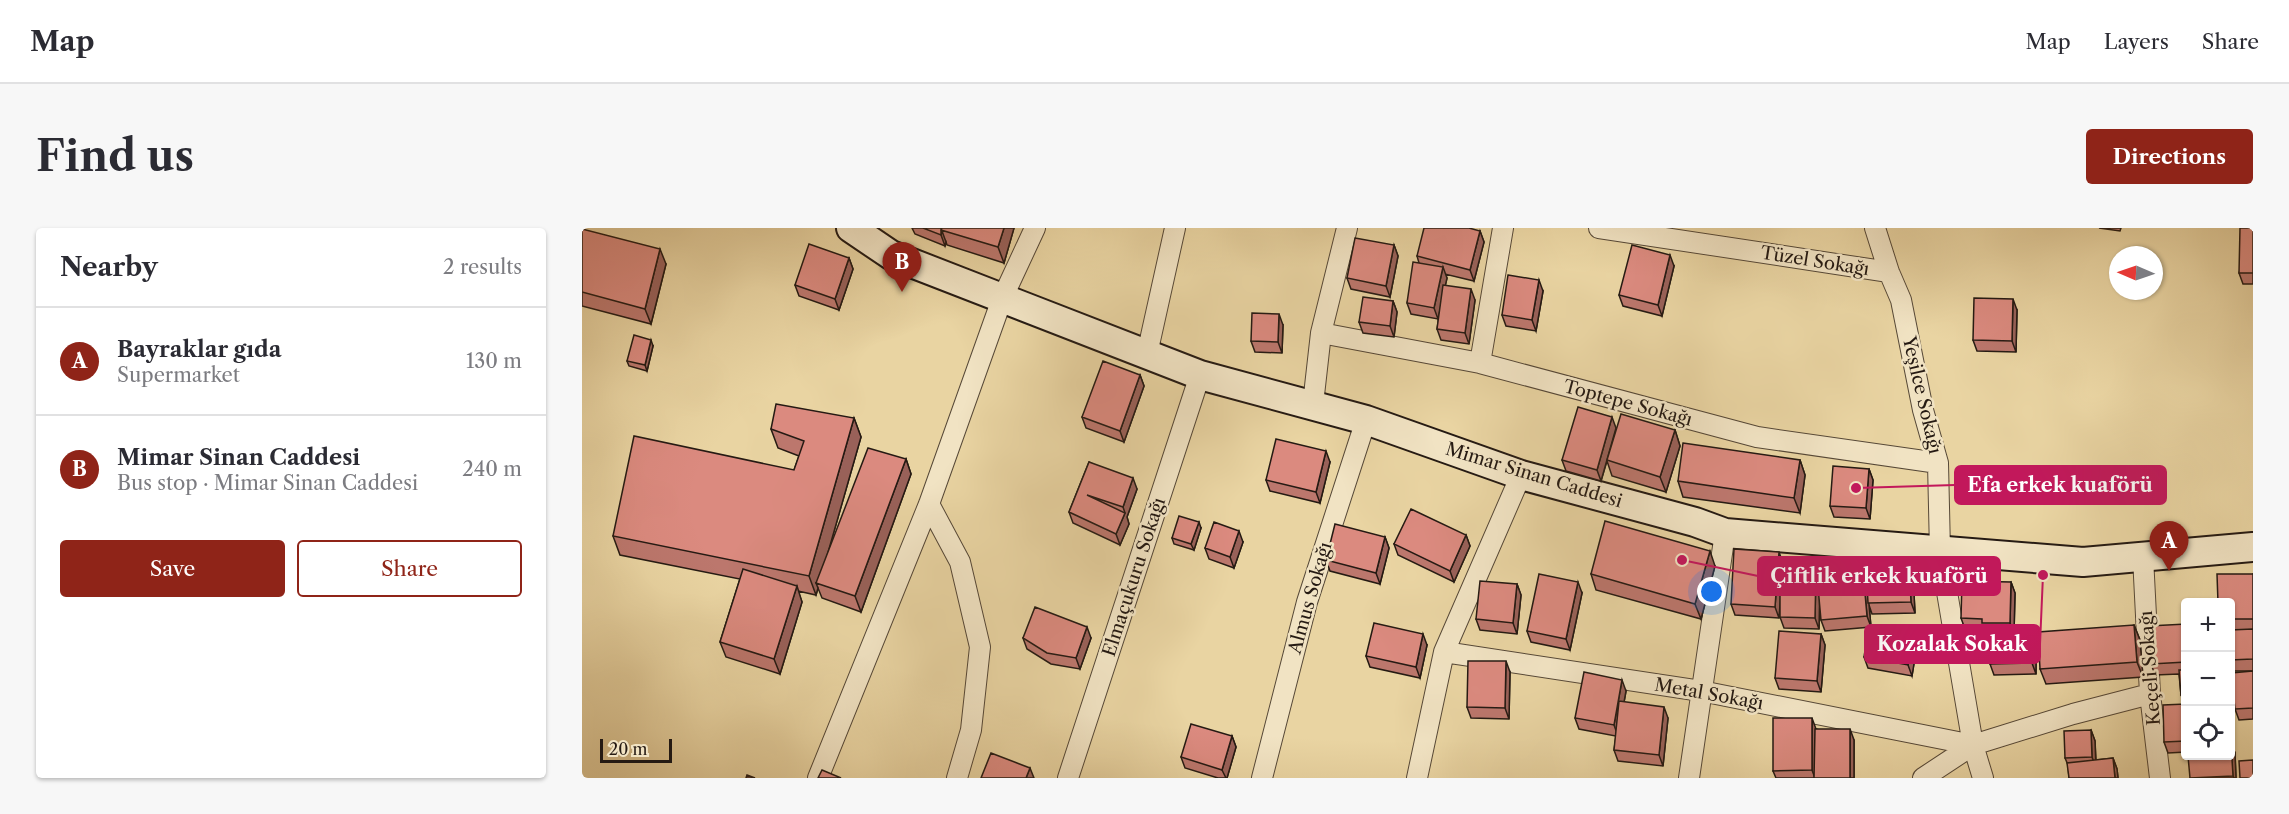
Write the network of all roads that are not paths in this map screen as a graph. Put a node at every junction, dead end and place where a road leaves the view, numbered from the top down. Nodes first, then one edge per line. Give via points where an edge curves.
1 (851, 228) edge
2 (1035, 228) edge
3 (1175, 228) edge
4 (1347, 228) edge
5 (1503, 228) edge
6 (1599, 228) edge
7 (1875, 228) edge
8 (1889, 272) junction
9 (1002, 299) junction
10 (1321, 333) junction
11 (1148, 354) junction
12 (1480, 363) junction
13 (1200, 375) junction
14 (1313, 404) junction
15 (1366, 420) junction
16 (1938, 463) junction
17 (1521, 475) junction
18 (929, 504) junction
19 (1725, 533) junction
20 (2253, 547) edge
21 (1940, 551) junction
22 (2143, 557) junction
23 (1444, 652) junction
24 (1701, 691) junction
25 (2150, 694) junction
26 (1973, 746) junction
27 (818, 778) edge
28 (957, 778) edge
29 (1068, 778) edge
30 (1262, 778) edge
31 (1418, 778) edge
32 (1689, 778) edge
33 (1923, 778) edge
34 (1983, 778) edge
35 (2160, 778) edge

1 - 9 street, Mimar Sinan Caddesi via 891,255
2 - 9 street
3 - 11 street
4 - 10 street
5 - 12 street
6 - 8 street, Tüzel Sokağı
7 - 8 street, Yeşilce Sokağı
8 - 16 street, Yeşilce Sokağı via 1901,300
9 - 11 street, Mimar Sinan Caddesi
9 - 18 street
10 - 12 street, Toptepe Sokağı
10 - 14 street
11 - 13 street, Mimar Sinan Caddesi
12 - 16 street, Toptepe Sokağı via 1757,437
13 - 14 street, Mimar Sinan Caddesi
13 - 29 street, Elmaçukuru Sokağı
14 - 15 street, Mimar Sinan Caddesi
15 - 17 street, Mimar Sinan Caddesi
15 - 30 street, Almus Sokağı via 1307,602
16 - 21 street, Yeşilce Sokağı
17 - 19 street, Mimar Sinan Caddesi
17 - 23 street
18 - 27 street
18 - 28 street via 960,562 980,647 971,730
19 - 21 street, Mimar Sinan Caddesi
19 - 24 street
20 - 22 street, Mimar Sinan Caddesi
21 - 22 street, Mimar Sinan Caddesi via 2083,562
21 - 26 street, Yeşilce Sokağı
22 - 25 street, Keçeli Sokağı
23 - 24 street, Metal Sokağı
23 - 31 street
24 - 26 street, Metal Sokağı
24 - 32 street
25 - 26 street
25 - 35 street, Keçeli Sokağı
26 - 33 street
26 - 34 street, Yeşilce Sokağı

